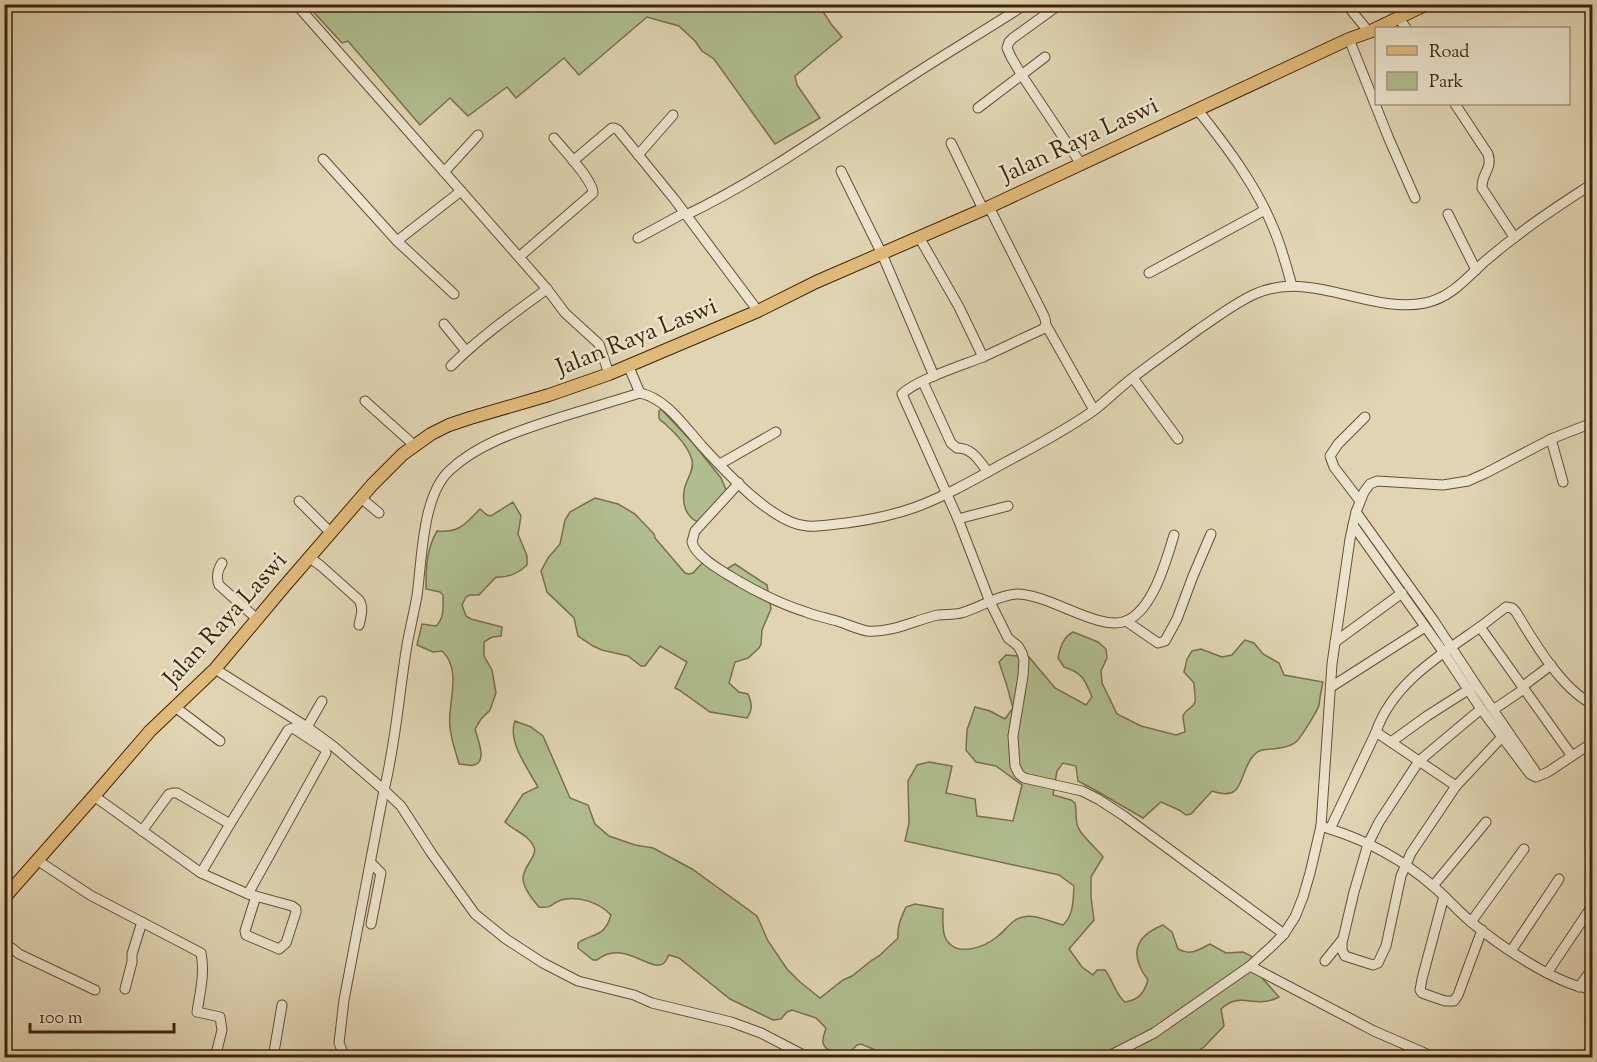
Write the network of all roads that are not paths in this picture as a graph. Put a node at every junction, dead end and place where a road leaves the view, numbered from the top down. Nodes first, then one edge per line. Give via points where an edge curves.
1 (1026, 4) edge
2 (1060, 4) edge
3 (1346, 4) edge
4 (1427, 4) edge
5 (300, 6) edge
6 (1398, 17) junction
7 (1379, 27) edge
8 (1405, 27) edge
9 (1375, 29) edge
10 (1369, 32) junction
11 (1349, 39) junction
12 (1045, 57) dead end
13 (1021, 74) junction
14 (1375, 104) edge
15 (1375, 105) edge
16 (1456, 105) edge
17 (978, 108) dead end
18 (1197, 109) junction
19 (673, 115) dead end
20 (478, 135) dead end
21 (554, 138) dead end
22 (951, 143) dead end
23 (638, 155) junction
24 (323, 159) dead end
25 (573, 161) junction
26 (1081, 164) junction
27 (841, 171) dead end
28 (444, 172) junction
29 (1593, 184) edge
30 (461, 191) junction
31 (1415, 198) dead end
32 (986, 208) junction
33 (1265, 210) junction
34 (685, 214) junction
35 (1448, 214) dead end
36 (919, 237) junction
37 (1514, 237) junction
38 (638, 238) dead end
39 (397, 241) junction
40 (882, 254) junction
41 (519, 257) junction
42 (1476, 270) junction
43 (1149, 273) dead end
44 (1292, 285) junction
45 (547, 289) junction
46 (454, 294) dead end
47 (758, 312) junction
48 (444, 324) dead end
49 (1046, 324) junction
50 (466, 351) junction
51 (983, 357) junction
52 (628, 365) junction
53 (452, 366) dead end
54 (609, 374) junction
55 (934, 376) junction
56 (1133, 378) junction
57 (923, 382) junction
58 (640, 393) junction
59 (365, 401) dead end
60 (1094, 410) junction
61 (1365, 417) dead end
62 (1593, 423) edge
63 (776, 432) dead end
64 (1178, 439) dead end
65 (1551, 439) junction
66 (415, 446) junction
67 (720, 464) junction
68 (988, 472) junction
69 (1563, 482) dead end
70 (739, 483) junction
71 (947, 493) junction
72 (361, 498) junction
73 (299, 501) dead end
74 (1360, 501) junction
75 (1008, 506) dead end
76 (1356, 512) junction
77 (380, 513) dead end
78 (958, 519) junction
79 (1353, 525) junction
80 (331, 533) junction
81 (1211, 534) dead end
82 (1174, 535) dead end
83 (310, 558) junction
84 (222, 563) dead end
85 (1402, 593) junction
86 (990, 602) junction
87 (257, 619) junction
88 (1126, 621) junction
89 (358, 625) dead end
90 (1425, 627) junction
91 (1480, 627) junction
92 (1335, 642) junction
93 (1448, 650) junction
94 (1551, 665) junction
95 (215, 669) junction
96 (1331, 687) junction
97 (1472, 688) junction
98 (1523, 688) junction
99 (321, 701) dead end
100 (1593, 704) edge
101 (175, 707) junction
102 (1481, 709) junction
103 (1493, 710) junction
104 (307, 727) junction
105 (1376, 732) junction
106 (1502, 737) junction
107 (220, 741) dead end
108 (1391, 742) junction
109 (1593, 743) edge
110 (1572, 756) junction
111 (1419, 761) junction
112 (1538, 776) junction
113 (1456, 786) junction
114 (384, 790) junction
115 (94, 796) junction
116 (1486, 822) dead end
117 (230, 824) junction
118 (1326, 827) junction
119 (142, 831) junction
120 (1368, 844) junction
121 (1524, 849) dead end
122 (37, 860) junction
123 (371, 863) junction
124 (1405, 865) junction
125 (201, 873) junction
126 (368, 879) junction
127 (1558, 879) dead end
128 (1433, 886) junction
129 (378, 890) junction
130 (252, 895) junction
131 (1444, 896) junction
132 (4, 898) edge
133 (1593, 906) edge
134 (142, 922) junction
135 (1471, 922) junction
136 (371, 924) dead end
137 (1482, 930) junction
138 (1284, 933) junction
139 (1343, 938) junction
140 (4, 942) edge
141 (1511, 951) junction
142 (1325, 961) dead end
143 (1250, 966) junction
144 (1593, 969) edge
145 (1547, 973) junction
146 (1579, 987) junction
147 (125, 989) dead end
148 (1593, 989) edge
149 (95, 990) dead end
150 (282, 1005) dead end
151 (215, 1058) edge
152 (273, 1058) edge
153 (345, 1058) edge
154 (809, 1058) edge
155 (1105, 1058) edge
156 (1436, 1058) edge

1 - 34 street via 764,173
2 - 13 street via 1009,42 1007,51
3 - 10 street
4 - 6 main road, Jalan Raya Laswi
5 - 28 street
6 - 7 main road, Jalan Raya Laswi
6 - 8 street
9 - 10 main road, Jalan Raya Laswi
10 - 11 main road, Jalan Raya Laswi
11 - 14 street
11 - 18 main road, Jalan Raya Laswi
12 - 13 street
13 - 17 street
13 - 26 street
15 - 31 street
16 - 37 street via 1488,154 1490,166 1482,188
18 - 26 main road, Jalan Raya Laswi
18 - 33 street via 1237,162
19 - 23 street
20 - 28 street
21 - 25 street
22 - 32 street
23 - 25 street via 614,128
23 - 34 street
24 - 39 street
25 - 41 street via 593,193
26 - 32 main road, Jalan Raya Laswi
27 - 40 street
28 - 30 street
29 - 37 street
30 - 39 street
30 - 41 street
32 - 36 main road, Jalan Raya Laswi
32 - 49 street
33 - 43 street
33 - 44 street
34 - 38 street
34 - 47 street
35 - 42 street
36 - 40 main road, Jalan Raya Laswi
36 - 51 street
37 - 42 street
39 - 46 street
40 - 47 main road, Jalan Raya Laswi
40 - 55 street
41 - 45 street
42 - 44 street via 1443,297 1421,304 1388,303
44 - 56 street via 1270,288 1238,303
45 - 50 street
45 - 54 street via 565,314 599,344
47 - 52 main road, Jalan Raya Laswi
48 - 50 street
49 - 51 street
49 - 60 street
50 - 53 street
51 - 55 street
52 - 54 main road, Jalan Raya Laswi
52 - 58 street
54 - 66 main road, Jalan Raya Laswi via 449,425
55 - 57 street
56 - 60 street
56 - 64 street
57 - 68 street via 951,443 969,450
57 - 71 street via 903,394
58 - 67 street via 663,404
58 - 114 street via 498,439 462,460 442,479 431,503 425,533 392,759
59 - 66 street
60 - 68 street
61 - 74 street via 1330,456
62 - 65 street
63 - 67 street
65 - 69 street
65 - 74 street via 1468,481 1443,485 1374,481
66 - 72 main road, Jalan Raya Laswi
67 - 70 street
68 - 71 street
70 - 71 street via 779,516 810,526 891,514
70 - 86 street via 695,531 692,546 698,554 756,591 807,613 867,631 910,625
71 - 78 street
72 - 77 street
72 - 80 main road, Jalan Raya Laswi
73 - 80 street
74 - 76 street
75 - 78 street
76 - 79 street
76 - 93 street
78 - 86 street
79 - 85 street
79 - 92 street
80 - 83 main road, Jalan Raya Laswi
81 - 88 street via 1165,641 1158,643
82 - 88 street via 1148,600
83 - 87 main road, Jalan Raya Laswi
83 - 89 street via 359,600 362,607
84 - 87 street via 216,578 219,585
85 - 90 street
85 - 92 street
86 - 88 street via 1028,595 1104,621
86 - 138 street via 1006,636 1018,646 1024,660 1013,736 1019,774 1098,799
87 - 95 main road, Jalan Raya Laswi
90 - 93 street
90 - 96 street
91 - 93 street
91 - 94 street via 1506,608 1512,608
91 - 98 street
92 - 96 street
93 - 97 street
93 - 105 street via 1396,694
94 - 98 street
94 - 100 street via 1576,693
95 - 101 main road, Jalan Raya Laswi
95 - 104 street
96 - 118 street
97 - 102 street
97 - 103 street
97 - 108 street
98 - 103 street
98 - 110 street
99 - 104 street
101 - 107 street
101 - 115 main road, Jalan Raya Laswi
102 - 106 street
102 - 111 street
103 - 112 street
104 - 114 street
105 - 108 street
105 - 118 street
106 - 112 street via 1530,774
106 - 113 street
108 - 111 street
109 - 110 street
110 - 112 street
111 - 113 street
111 - 120 street
113 - 124 street
114 - 123 street
114 - 154 street via 475,914 543,963 578,981 731,1022
115 - 119 street
115 - 122 main road, Jalan Raya Laswi
116 - 128 street
117 - 119 street via 173,793
117 - 125 street
117 - 130 street via 288,730 293,728 325,749
118 - 120 street
118 - 138 street via 1303,897
119 - 125 street
120 - 124 street
120 - 139 street
121 - 135 street
122 - 132 main road, Jalan Raya Laswi
122 - 134 street via 90,895
123 - 126 street
123 - 129 street via 381,873
124 - 128 street
124 - 139 street via 1386,946 1378,963 1372,965 1345,956
125 - 130 street
126 - 129 street
126 - 153 street via 344,1000 339,1043
127 - 141 street
128 - 131 street
129 - 136 street
130 - 130 street via 296,909 286,943 279,949 246,935
131 - 135 street
131 - 137 street via 1421,992 1454,1001
133 - 145 street
134 - 147 street
134 - 151 street via 201,953 203,981 196,1012 220,1017 222,1030
135 - 137 street
137 - 141 street
138 - 143 street
139 - 142 street
140 - 149 street via 19,954
141 - 145 street
143 - 155 street via 1154,1033
143 - 156 street via 1374,1031
144 - 146 street
145 - 146 street
146 - 148 street
150 - 152 street

